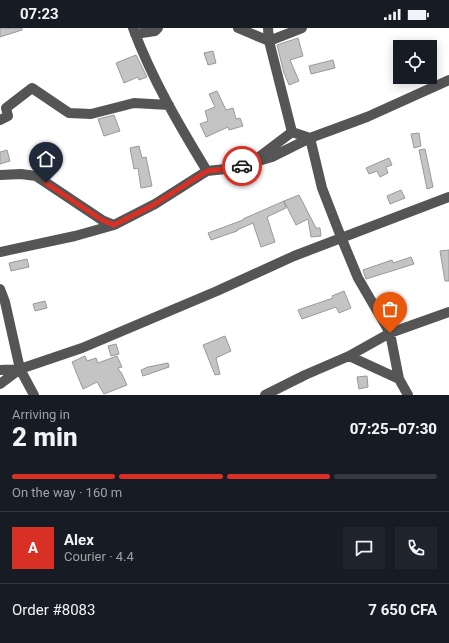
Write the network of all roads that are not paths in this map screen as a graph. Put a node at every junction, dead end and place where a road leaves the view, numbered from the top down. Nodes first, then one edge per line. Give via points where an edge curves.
1 (158, 28) edge
2 (238, 28) edge
3 (268, 28) edge
4 (302, 28) edge
5 (134, 31) edge
6 (270, 41) junction
7 (449, 80) edge
8 (169, 105) junction
9 (0, 120) edge
10 (292, 132) junction
11 (310, 138) junction
12 (249, 164) junction
13 (207, 171) junction
14 (0, 175) edge
15 (449, 197) edge
16 (114, 225) junction
17 (341, 237) junction
18 (0, 252) edge
19 (0, 289) edge
20 (449, 312) edge
21 (390, 333) junction
22 (349, 356) junction
23 (20, 369) junction
24 (0, 370) edge
25 (399, 379) junction
26 (0, 384) edge
27 (34, 395) edge
28 (264, 395) edge
29 (408, 395) edge

1 - 5 street via 155,31
2 - 6 street
3 - 6 street
4 - 6 street
5 - 8 street via 144,57
6 - 10 street
7 - 11 street via 367,117
8 - 9 street via 134,103 91,114 69,113 32,88 6,108 8,116
8 - 13 street
10 - 11 street
10 - 12 street
11 - 12 street via 272,157
11 - 17 street via 322,188
12 - 13 street
13 - 16 street via 155,204
14 - 16 street via 36,176 102,220
15 - 17 street
16 - 18 street
17 - 21 street via 358,278
17 - 23 street via 82,348
19 - 23 street
20 - 21 street
21 - 22 street
21 - 25 street
22 - 25 street
22 - 28 street
23 - 24 street
23 - 26 street
23 - 27 street
25 - 29 street

